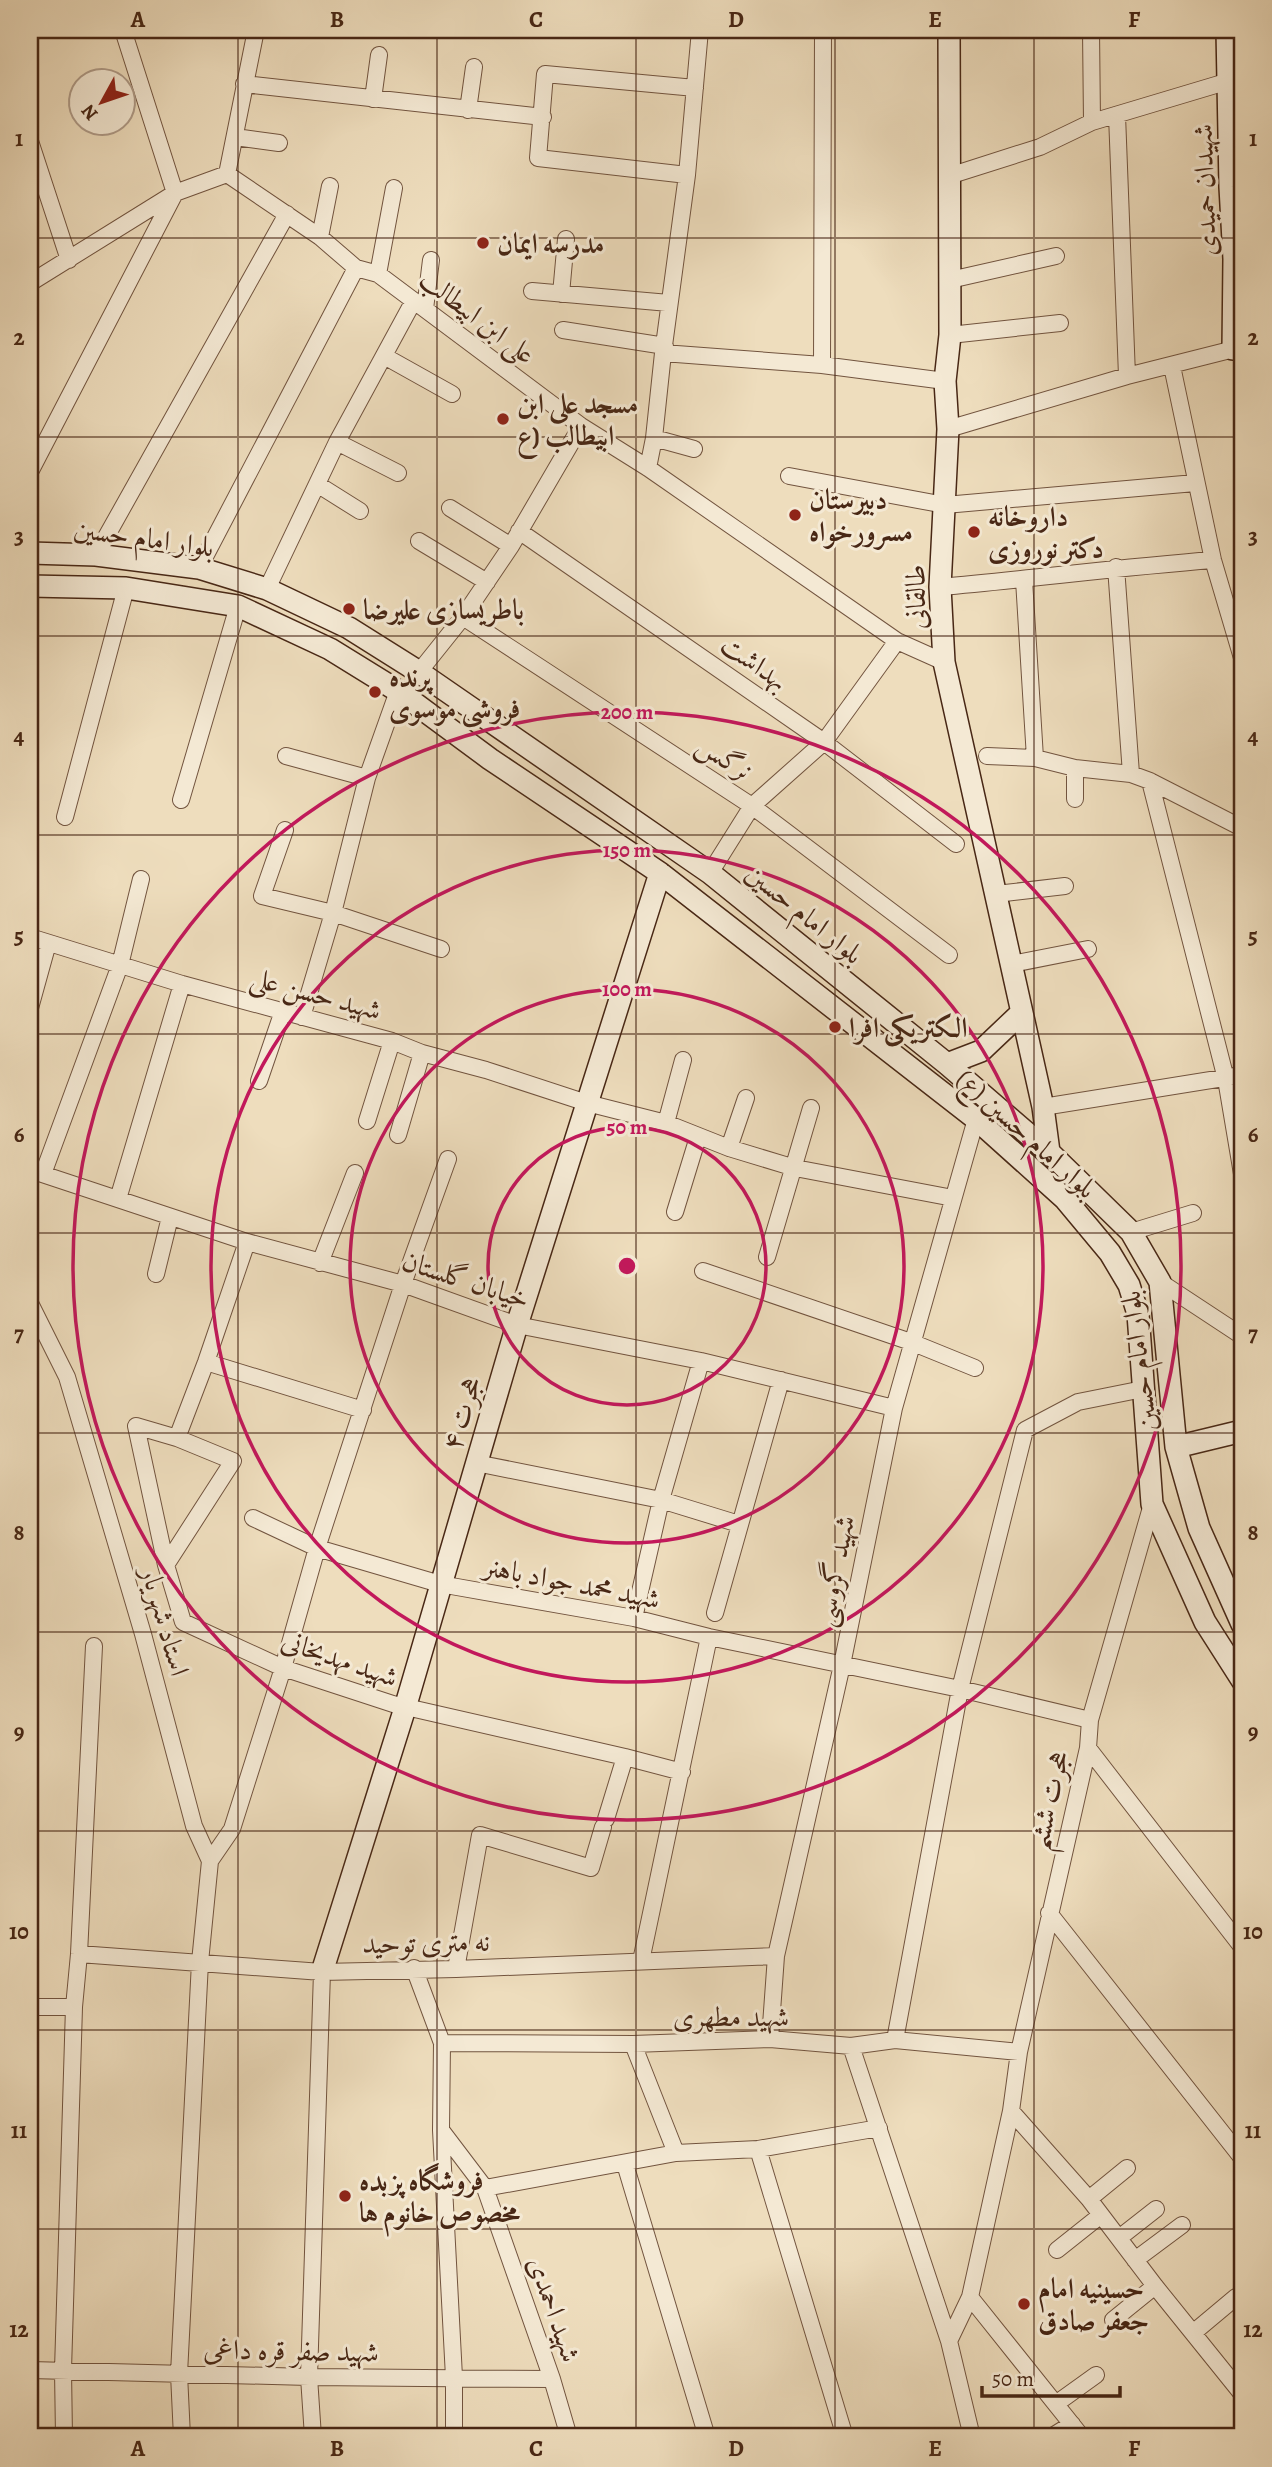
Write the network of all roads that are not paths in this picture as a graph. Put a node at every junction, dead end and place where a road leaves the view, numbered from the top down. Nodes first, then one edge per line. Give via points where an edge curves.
1 (123, 30) edge
2 (256, 30) edge
3 (700, 30) edge
4 (823, 30) edge
5 (949, 30) edge
6 (1091, 30) edge
7 (1227, 30) edge
8 (379, 55) dead end
9 (474, 67) dead end
10 (1229, 80) junction
11 (244, 84) junction
12 (695, 88) junction
13 (373, 99) junction
14 (468, 110) junction
15 (1117, 115) junction
16 (543, 117) junction
17 (1092, 122) junction
18 (235, 137) junction
19 (30, 141) edge
20 (279, 143) dead end
21 (227, 174) junction
22 (687, 175) junction
23 (949, 176) junction
24 (330, 186) dead end
25 (1236, 186) edge
26 (394, 188) dead end
27 (176, 193) junction
28 (287, 214) junction
29 (320, 237) junction
30 (566, 240) dead end
31 (1056, 256) dead end
32 (1238, 258) edge
33 (69, 260) junction
34 (431, 260) dead end
35 (356, 268) junction
36 (378, 274) junction
37 (950, 280) junction
38 (30, 283) edge
39 (531, 291) dead end
40 (561, 294) junction
41 (669, 303) junction
42 (419, 305) junction
43 (1060, 323) dead end
44 (563, 330) dead end
45 (950, 335) junction
46 (1238, 348) edge
47 (664, 349) junction
48 (384, 356) junction
49 (822, 365) junction
50 (1172, 366) junction
51 (1127, 376) junction
52 (945, 381) junction
53 (452, 394) dead end
54 (581, 426) junction
55 (948, 429) junction
56 (654, 438) junction
57 (337, 442) junction
58 (694, 449) dead end
59 (648, 468) junction
60 (30, 472) edge
61 (398, 472) dead end
62 (789, 476) dead end
63 (1195, 483) junction
64 (317, 484) junction
65 (945, 505) junction
66 (450, 508) dead end
67 (360, 511) dead end
68 (519, 531) junction
69 (419, 541) dead end
70 (511, 546) junction
71 (30, 553) edge
72 (96, 555) junction
73 (1213, 560) junction
74 (1116, 567) junction
75 (199, 568) junction
76 (1024, 580) junction
77 (487, 582) junction
78 (30, 586) edge
79 (940, 587) junction
80 (126, 588) junction
81 (267, 589) junction
82 (238, 606) junction
83 (463, 617) junction
84 (897, 641) junction
85 (1242, 658) edge
86 (944, 662) junction
87 (419, 673) junction
88 (398, 691) junction
89 (824, 742) junction
90 (286, 755) dead end
91 (987, 756) dead end
92 (1035, 758) junction
93 (1074, 768) junction
94 (1131, 774) junction
95 (367, 778) junction
96 (1150, 780) junction
97 (1075, 799) dead end
98 (181, 800) dead end
99 (752, 806) junction
100 (65, 817) dead end
101 (1242, 828) edge
102 (285, 830) dead end
103 (956, 844) dead end
104 (660, 873) junction
105 (710, 873) junction
106 (141, 879) dead end
107 (1065, 886) dead end
108 (996, 894) junction
109 (334, 913) junction
110 (30, 937) edge
111 (48, 943) junction
112 (1088, 949) dead end
113 (441, 950) dead end
114 (949, 955) dead end
115 (1012, 964) junction
116 (120, 965) junction
117 (182, 984) junction
118 (30, 1008) edge
119 (283, 1011) junction
120 (1021, 1013) junction
121 (302, 1017) junction
122 (391, 1041) junction
123 (422, 1053) junction
124 (683, 1060) dead end
125 (947, 1064) junction
126 (1242, 1075) edge
127 (1226, 1079) junction
128 (259, 1082) dead end
129 (746, 1098) dead end
130 (587, 1104) junction
131 (1044, 1107) junction
132 (811, 1108) dead end
133 (976, 1119) junction
134 (367, 1121) dead end
135 (666, 1123) junction
136 (398, 1135) dead end
137 (698, 1137) junction
138 (729, 1148) junction
139 (1049, 1152) junction
140 (448, 1159) dead end
141 (795, 1168) junction
142 (36, 1172) edge
143 (355, 1173) dead end
144 (1242, 1174) edge
145 (953, 1198) junction
146 (118, 1199) junction
147 (675, 1212) dead end
148 (1192, 1213) dead end
149 (170, 1217) junction
150 (1131, 1233) junction
151 (247, 1242) junction
152 (767, 1257) dead end
153 (320, 1263) junction
154 (703, 1271) dead end
155 (156, 1274) dead end
156 (1160, 1282) junction
157 (403, 1284) junction
158 (30, 1303) edge
159 (517, 1325) junction
160 (1242, 1336) edge
161 (911, 1342) junction
162 (701, 1361) junction
163 (206, 1362) junction
164 (975, 1368) dead end
165 (781, 1380) junction
166 (1143, 1389) junction
167 (894, 1408) junction
168 (363, 1410) junction
169 (1242, 1431) edge
170 (177, 1438) junction
171 (1176, 1447) junction
172 (475, 1463) junction
173 (661, 1500) junction
174 (1152, 1504) junction
175 (253, 1518) dead end
176 (739, 1524) junction
177 (317, 1548) junction
178 (166, 1565) junction
179 (440, 1584) junction
180 (715, 1613) dead end
181 (634, 1618) junction
182 (1242, 1624) edge
183 (709, 1637) junction
184 (94, 1646) dead end
185 (842, 1665) junction
186 (283, 1668) junction
187 (1242, 1680) edge
188 (960, 1689) junction
189 (405, 1707) junction
190 (1090, 1720) junction
191 (1088, 1748) junction
192 (625, 1757) junction
193 (682, 1772) junction
194 (210, 1861) junction
195 (1049, 1913) junction
196 (1242, 1947) edge
197 (79, 1954) junction
198 (776, 1956) junction
199 (641, 1961) junction
200 (200, 1962) junction
201 (414, 1968) junction
202 (456, 1969) junction
203 (321, 1972) junction
204 (30, 2007) edge
205 (74, 2007) junction
206 (770, 2039) junction
207 (895, 2040) junction
208 (442, 2043) junction
209 (633, 2044) junction
210 (850, 2046) junction
211 (1019, 2052) junction
212 (1011, 2111) junction
213 (879, 2128) junction
214 (441, 2130) junction
215 (758, 2149) junction
216 (676, 2153) junction
217 (1242, 2158) edge
218 (625, 2164) junction
219 (1126, 2168) dead end
220 (485, 2188) junction
221 (1089, 2199) junction
222 (1156, 2209) dead end
223 (1101, 2215) junction
224 (1182, 2225) dead end
225 (1119, 2238) junction
226 (1057, 2250) dead end
227 (1135, 2260) junction
228 (1155, 2287) junction
229 (970, 2297) junction
230 (1236, 2297) dead end
231 (1113, 2320) dead end
232 (1193, 2333) junction
233 (949, 2341) junction
234 (30, 2370) edge
235 (63, 2370) junction
236 (179, 2374) junction
237 (1096, 2375) dead end
238 (309, 2377) junction
239 (454, 2377) junction
240 (552, 2379) junction
241 (1242, 2394) edge
242 (1057, 2403) junction
243 (1077, 2431) edge
244 (64, 2437) edge
245 (182, 2437) edge
246 (313, 2437) edge
247 (454, 2437) edge
248 (569, 2437) edge
249 (707, 2437) edge
250 (845, 2437) edge
251 (972, 2437) edge
252 (1051, 2437) edge

1 - 27 street
2 - 11 street
3 - 12 street
4 - 49 street
5 - 23 main road, طالقانی
6 - 17 street
7 - 10 main road, شهیدان حمیدی
8 - 13 street
9 - 14 street
10 - 15 street
10 - 25 main road, شهیدان حمیدی
11 - 13 street
11 - 18 street
12 - 16 street via 545,74
12 - 22 street
13 - 14 street
14 - 16 street
15 - 17 street
15 - 51 street
16 - 22 street via 538,158
17 - 23 street via 1040,147
18 - 20 street
18 - 21 street
19 - 33 street
21 - 27 street
21 - 28 street, علی ابن ابیطالب
22 - 41 street
23 - 37 main road, طالقانی
24 - 29 street
25 - 32 main road, شهیدان حمیدی
26 - 36 street
27 - 33 street
27 - 60 street
28 - 29 street, علی ابن ابیطالب
28 - 72 street
29 - 35 street, علی ابن ابیطالب
30 - 40 street
31 - 37 street
32 - 46 main road, شهیدان حمیدی
33 - 38 street
34 - 42 street
35 - 36 street, علی ابن ابیطالب
35 - 75 street
36 - 42 street, علی ابن ابیطالب
37 - 45 main road, طالقانی
39 - 40 street
40 - 41 street
41 - 47 street
42 - 48 street
42 - 54 street, علی ابن ابیطالب
43 - 45 street
44 - 47 street
45 - 52 main road, طالقانی
46 - 50 street
47 - 49 street
47 - 56 street
48 - 53 street
48 - 57 street
49 - 52 street
50 - 51 street
50 - 63 street
51 - 55 street
52 - 55 main road, طالقانی
54 - 59 street, علی ابن ابیطالب
54 - 68 street
55 - 65 main road, طالقانی
56 - 58 street
56 - 59 street
57 - 61 street
57 - 64 street
59 - 84 street, علی ابن ابیطالب
62 - 65 street
63 - 65 street
63 - 73 street
64 - 67 street
64 - 81 street
65 - 79 main road, طالقانی
66 - 70 street
68 - 70 street
68 - 89 street, بهداشت
69 - 77 street
70 - 77 street
71 - 72 main road, بلوار امام حسین
72 - 75 main road, بلوار امام حسین
73 - 74 street
73 - 85 street
74 - 76 street
74 - 94 street
75 - 81 main road, بلوار امام حسین
76 - 79 street
76 - 92 street
77 - 83 street
78 - 80 main road, بلوار امام حسین (ع)
79 - 86 main road, طالقانی
80 - 82 main road, بلوار امام حسین (ع)
80 - 100 street
81 - 87 main road, بلوار امام حسین via 349,628
82 - 88 main road, بلوار امام حسین (ع) via 330,649
82 - 98 street
83 - 87 street
83 - 99 street, نرگس
84 - 86 street, علی ابن ابیطالب
84 - 89 street
86 - 108 main road, طالقانی
87 - 105 main road, بلوار امام حسین
88 - 95 street
88 - 104 main road, بلوار امام حسین (ع)
89 - 99 street
89 - 103 street, بهداشت
90 - 95 street
91 - 92 street
92 - 93 street
93 - 94 street
93 - 97 street
94 - 96 street
95 - 109 street
96 - 101 street
96 - 127 street
99 - 105 street
99 - 114 street, نرگس
102 - 109 street via 262,896
104 - 130 main road, هجرت ۴
104 - 133 main road, بلوار امام حسین (ع)
105 - 125 main road, بلوار امام حسین
106 - 116 street
107 - 108 street
108 - 115 main road, طالقانی
109 - 113 street
109 - 121 street
110 - 111 street, شهید حسن علی
111 - 116 street, شهید حسن علی
111 - 118 street
112 - 115 street
115 - 120 main road, طالقانی
116 - 117 street, شهید حسن علی
116 - 142 street
117 - 119 street, شهید حسن علی
117 - 146 street
119 - 121 street, شهید حسن علی
119 - 128 street
120 - 125 main road via 981,1051
120 - 131 main road, طالقانی
121 - 122 street, شهید حسن علی
122 - 123 street, شهید حسن علی
122 - 134 street
123 - 130 street, شهید حسن علی
123 - 136 street
124 - 135 street
125 - 139 main road, بلوار امام حسین
126 - 127 street
127 - 131 street
127 - 144 street
129 - 138 street
130 - 135 street, شهید حسن علی
130 - 159 main road, هجرت ۴
131 - 139 main road, طالقانی
132 - 141 street
133 - 145 street, شهید گروسی
133 - 166 main road, بلوار امام حسین (ع) via 1065,1199 1110,1253 1129,1285 1138,1314
135 - 137 street, شهید حسن علی
137 - 138 street, شهید حسن علی
137 - 147 street
138 - 141 street, شهید حسن علی
139 - 150 main road, بلوار امام حسین
140 - 157 street
141 - 145 street, شهید حسن علی
141 - 152 street
142 - 146 street, خیابان گلستان
143 - 153 street
145 - 161 street, شهید گروسی
146 - 149 street, خیابان گلستان
148 - 150 street
149 - 151 street, خیابان گلستان
149 - 155 street
150 - 156 main road, بلوار امام حسین
151 - 153 street, خیابان گلستان
151 - 163 street
153 - 157 street, خیابان گلستان
154 - 161 street
156 - 160 street
156 - 171 main road, بلوار امام حسین
157 - 159 street, خیابان گلستان
157 - 168 street
158 - 194 street, استاد شهریار via 67,1377 194,1826
159 - 162 street, خیابان گلستان
159 - 172 main road, هجرت ۴
161 - 164 street
161 - 167 street, شهید گروسی
162 - 165 street, خیابان گلستان
162 - 173 street
163 - 168 street
163 - 170 street
165 - 167 street, خیابان گلستان
165 - 176 street
166 - 174 main road, بلوار امام حسین (ع)
166 - 188 street via 1078,1402 1025,1430
167 - 185 street, شهید گروسی
168 - 177 street
169 - 171 main road
170 - 178 street via 233,1461
170 - 178 street, شهید مهدیخانی via 136,1426
171 - 182 main road, بلوار امام حسین via 1199,1528
172 - 173 street
172 - 179 main road, هجرت ۴
173 - 176 street
173 - 181 street
174 - 187 main road via 1205,1622
174 - 190 street, هجرت ششم
175 - 177 street, شهید محمد جواد باهنر
176 - 180 street
177 - 179 street, شهید محمد جواد باهنر
177 - 186 street
178 - 186 street, شهید مهدیخانی via 183,1622
179 - 181 street, شهید محمد جواد باهنر
179 - 189 main road, هجرت ۴
181 - 183 street, شهید محمد جواد باهنر
183 - 185 street, شهید محمد جواد باهنر
183 - 193 street
184 - 197 street
185 - 188 street, شهید محمد جواد باهنر
185 - 198 street, شهید گروسی
186 - 189 street, شهید مهدیخانی
186 - 194 street via 232,1829
188 - 190 street, شهید محمد جواد باهنر
188 - 207 street
189 - 192 street, شهید مهدیخانی
189 - 203 main road, هجرت ۴
190 - 191 street, هجرت ششم
191 - 195 street, هجرت ششم
191 - 196 street
192 - 193 street, شهید مهدیخانی
192 - 202 street via 591,1868 480,1835
193 - 199 street
194 - 200 street
195 - 211 street, هجرت ششم
195 - 217 street
197 - 200 street, نه متری توحید
197 - 205 street
198 - 199 street, نه متری توحید
198 - 206 street, شهید گروسی
199 - 202 street, نه متری توحید
200 - 203 street, نه متری توحید
200 - 236 street
201 - 202 street, نه متری توحید
201 - 203 street, نه متری توحید
201 - 208 street
203 - 238 street
204 - 205 street
205 - 235 street
206 - 209 street, شهید مطهری
206 - 210 street, شهید مطهری
207 - 210 street, شهید مطهری
207 - 211 street, شهید مطهری
208 - 209 street, شهید مطهری
208 - 214 street
209 - 216 street
210 - 213 street
211 - 212 street, هجرت ششم
212 - 221 street
212 - 229 street, هجرت ششم
213 - 215 street
213 - 233 street
214 - 220 street, شهید احمدی
214 - 239 street
215 - 216 street
215 - 250 street
216 - 218 street
218 - 220 street
218 - 249 street
219 - 221 street
220 - 240 street, شهید احمدی
221 - 223 street
222 - 225 street
223 - 225 street
223 - 226 street
224 - 227 street
225 - 227 street
227 - 228 street
228 - 231 street
228 - 232 street
229 - 233 street, هجرت ششم
229 - 242 street
230 - 232 street
232 - 241 street
233 - 251 street
234 - 235 street, شهید صفر قره داغی
235 - 236 street, شهید صفر قره داغی
235 - 244 street
236 - 238 street, شهید صفر قره داغی
236 - 245 street
237 - 242 street
238 - 239 street, شهید صفر قره داغی
238 - 246 street
239 - 240 street, شهید صفر قره داغی
239 - 247 street
240 - 248 street, شهید احمدی
242 - 243 street
243 - 252 street

